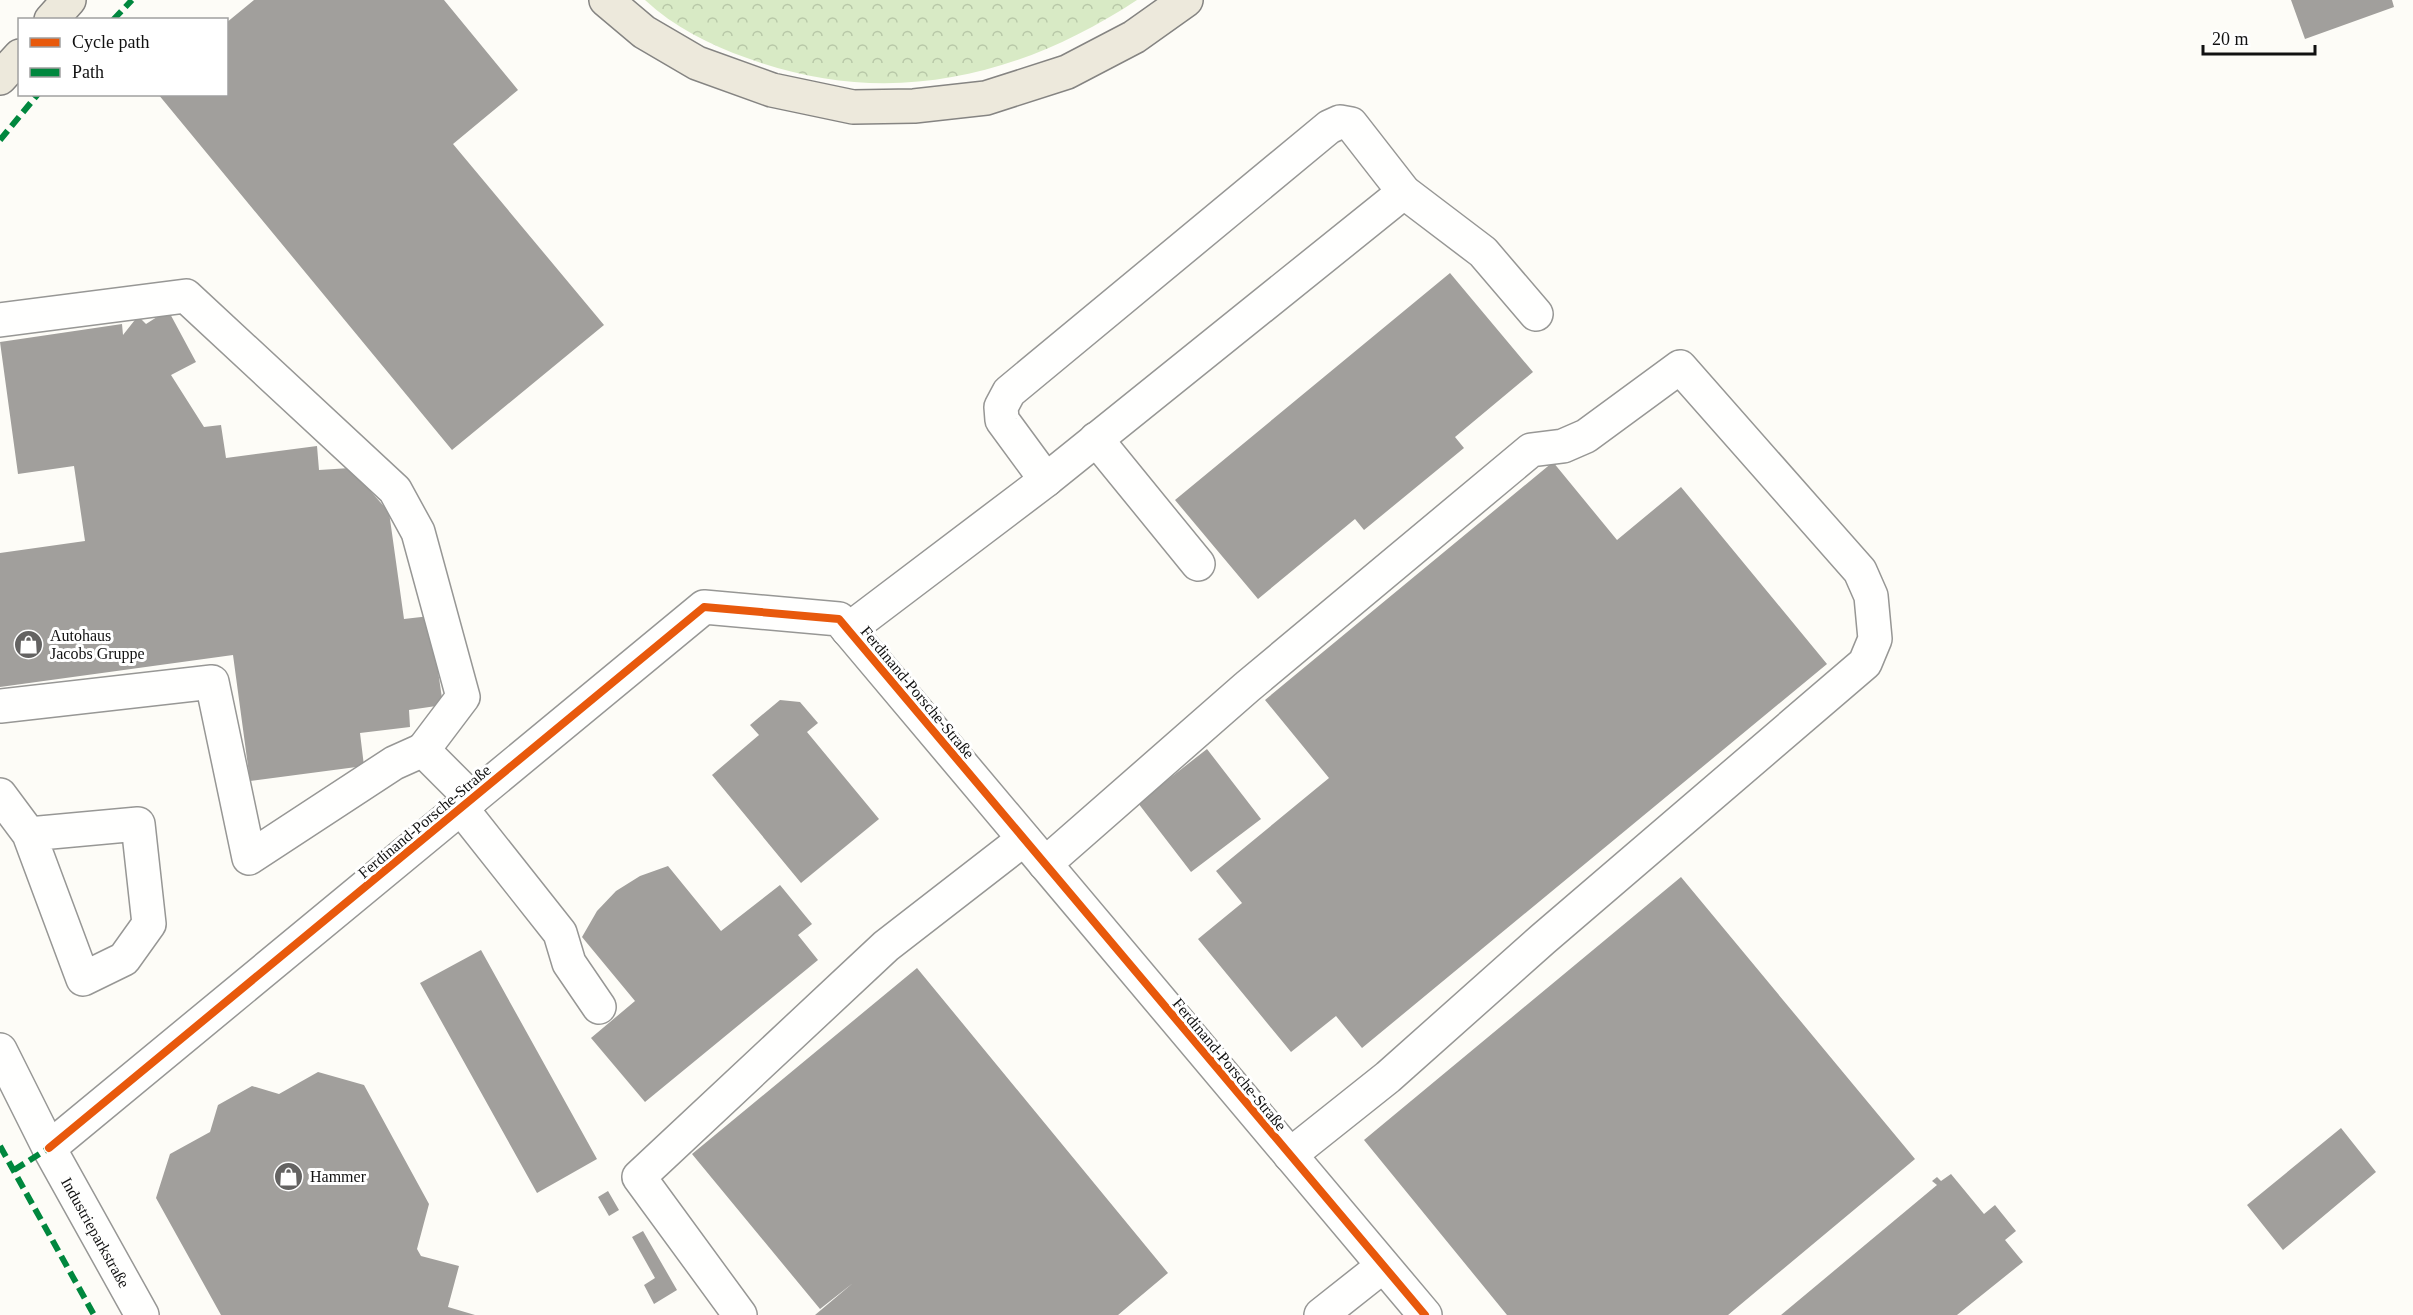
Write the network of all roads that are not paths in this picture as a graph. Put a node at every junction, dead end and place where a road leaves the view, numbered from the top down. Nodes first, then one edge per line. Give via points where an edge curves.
1 (69, 0) edge
2 (606, 0) edge
3 (1186, 0) edge
4 (53, 18) edge
5 (18, 58) edge
6 (0, 78) edge
7 (1404, 192) junction
8 (1536, 314) dead end
9 (0, 320) edge
10 (1096, 439) junction
11 (1046, 480) junction
12 (1198, 564) dead end
13 (848, 630) junction
14 (0, 706) edge
15 (423, 750) junction
16 (0, 795) edge
17 (467, 803) junction
18 (28, 834) junction
19 (1024, 839) junction
20 (1045, 864) junction
21 (599, 1007) dead end
22 (0, 1050) edge
23 (49, 1148) junction
24 (1290, 1155) junction
25 (1383, 1266) junction
26 (142, 1315) edge
27 (740, 1315) edge
28 (1321, 1315) edge
29 (1425, 1315) edge

1 - 4 main road
2 - 3 main road via 644,32 697,63 772,90 853,107 914,106 986,98 1067,72 1134,37
5 - 6 main road
7 - 8 street via 1483,252
7 - 10 street
7 - 11 street via 1351,123 1329,127 1009,392 1001,407 1002,420
9 - 15 street via 186,296 395,490 418,532 463,697
10 - 11 street
10 - 12 street
11 - 13 street
13 - 17 street, Ferdinand-Porsche-Straße via 839,619 704,607
13 - 19 street, Ferdinand-Porsche-Straße
14 - 15 street via 212,682 249,858 394,763
15 - 17 street
16 - 18 street
17 - 21 street via 560,933 569,963
17 - 23 street, Ferdinand-Porsche-Straße
18 - 18 street via 83,979 124,959 149,924 138,824
19 - 20 street, Ferdinand-Porsche-Straße
19 - 27 street via 886,946 639,1177
20 - 24 street, Ferdinand-Porsche-Straße
20 - 24 street via 1247,687 1531,450 1563,446 1586,436 1680,367 1860,571 1871,596 1875,639 1865,663 1388,1077
22 - 23 street
23 - 26 street, Industrieparkstraße
24 - 25 street, Ferdinand-Porsche-Straße
25 - 28 street
25 - 29 street, Ferdinand-Porsche-Straße

